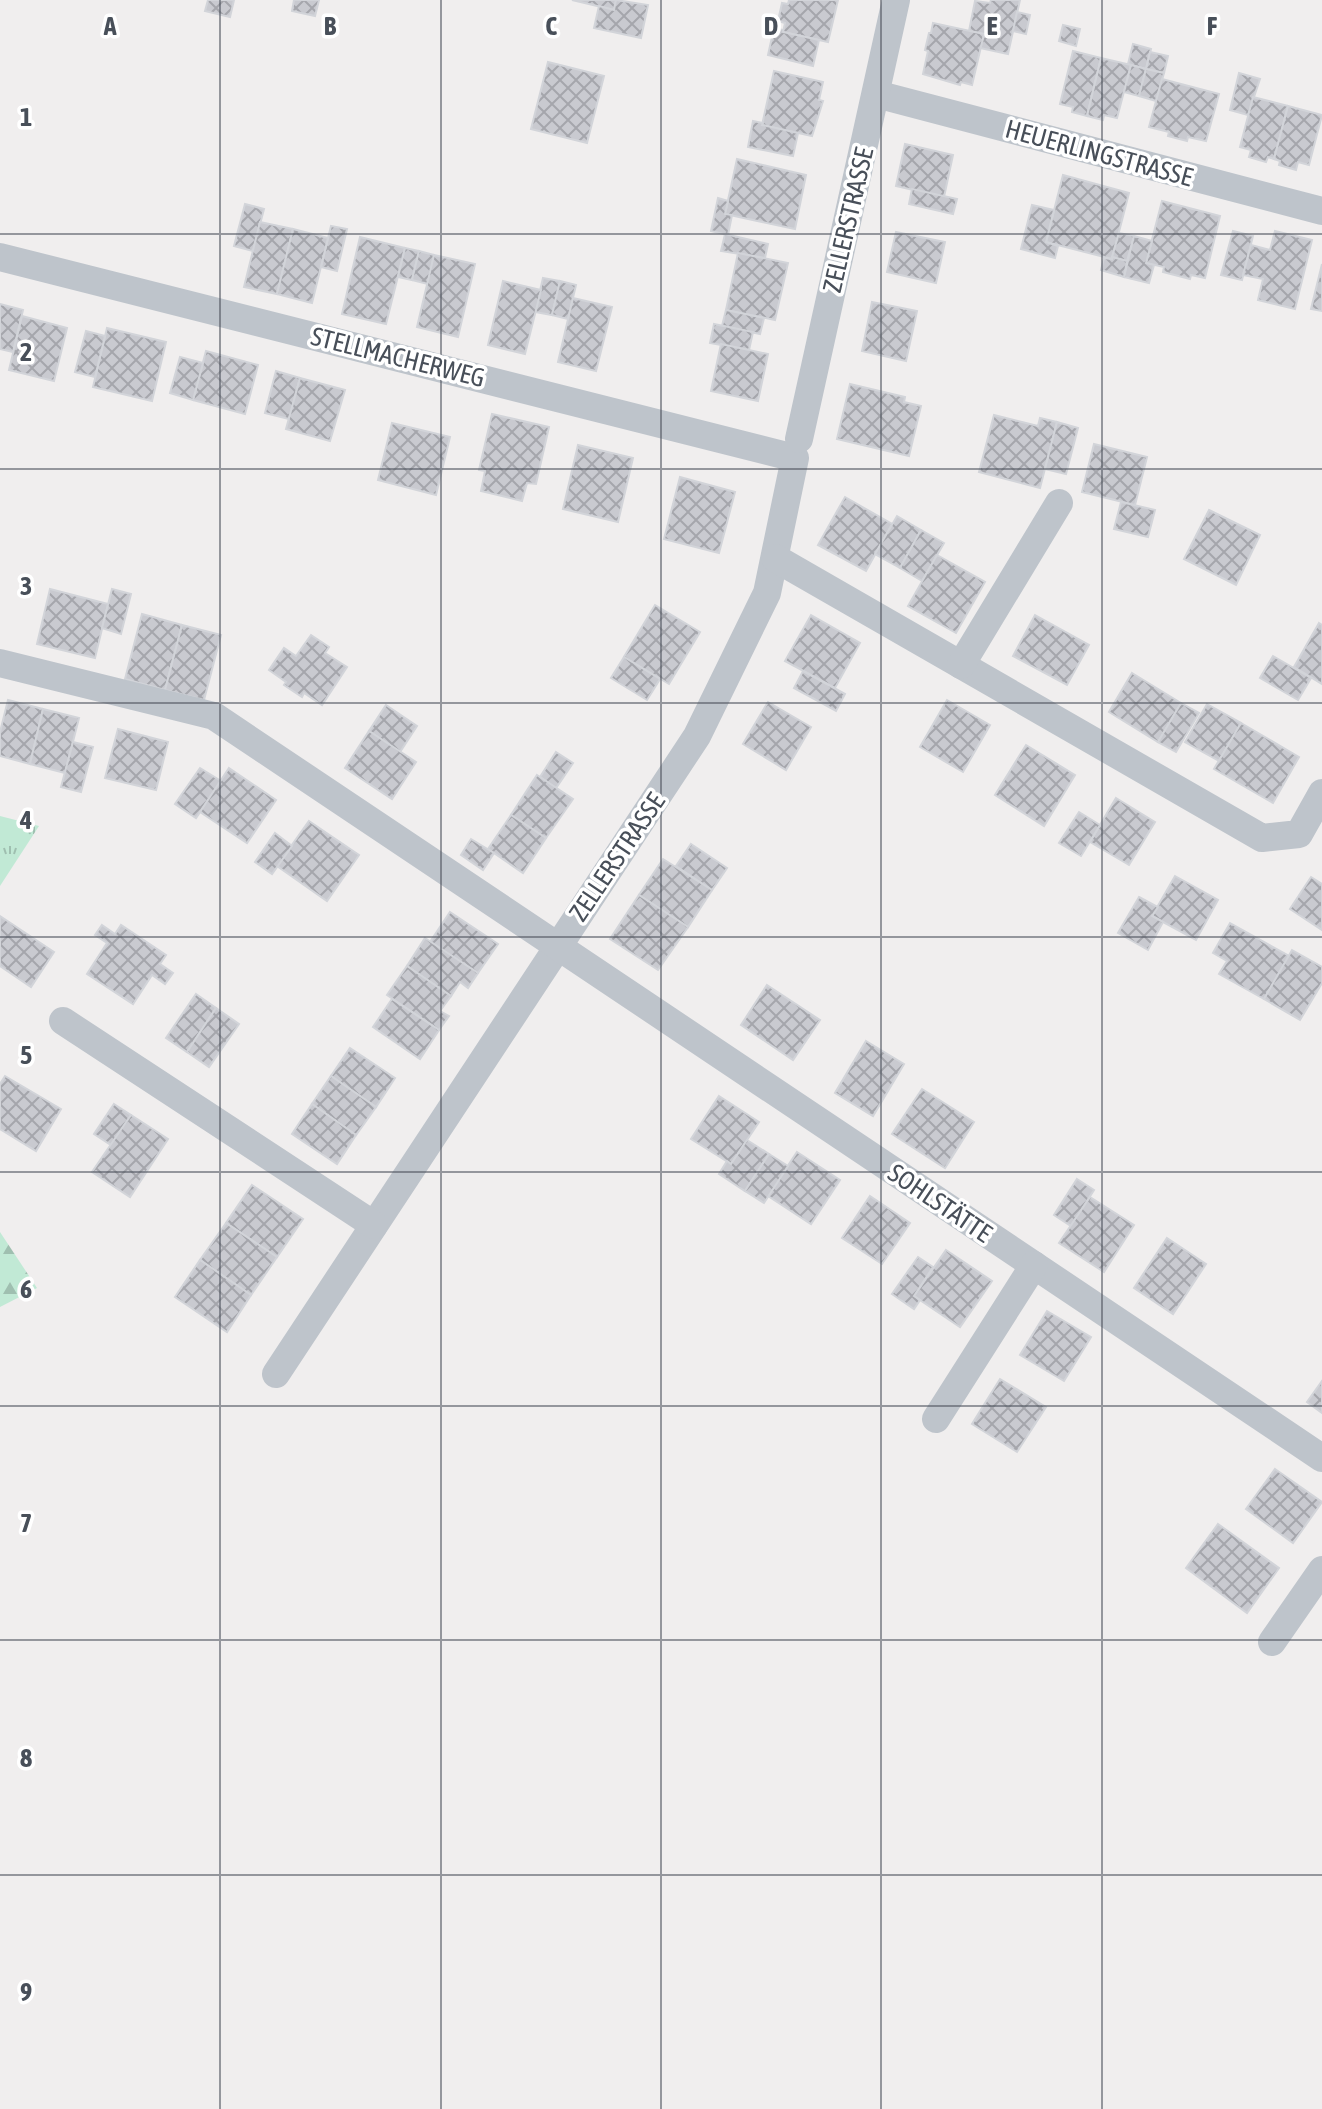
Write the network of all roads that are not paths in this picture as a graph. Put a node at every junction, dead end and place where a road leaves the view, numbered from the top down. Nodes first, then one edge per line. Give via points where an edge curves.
1 (896, 0) edge
2 (876, 94) junction
3 (1322, 211) edge
4 (0, 257) edge
5 (797, 449) junction
6 (1059, 503) dead end
7 (775, 558) junction
8 (0, 663) edge
9 (961, 665) junction
10 (1322, 793) edge
11 (557, 947) junction
12 (63, 1021) dead end
13 (374, 1225) junction
14 (1034, 1265) junction
15 (276, 1374) dead end
16 (936, 1419) dead end
17 (1322, 1458) edge
18 (1322, 1570) edge
19 (1272, 1642) dead end

1 - 2 street, ZELLERSTRASSE
2 - 3 street, HEUERLINGSTRASSE
2 - 5 street, ZELLERSTRASSE
4 - 5 street, STELLMACHERWEG
5 - 7 street, ZELLERSTRASSE
6 - 9 street
7 - 9 street
7 - 11 street, ZELLERSTRASSE via 767,593 697,736
8 - 11 street via 214,716
9 - 10 street via 1262,838 1299,834
11 - 13 street, ZELLERSTRASSE
11 - 14 street, SOHLSTÄTTE
12 - 13 street
13 - 15 street, ZELLERSTRASSE
14 - 16 street
14 - 17 street, SOHLSTÄTTE
18 - 19 street

